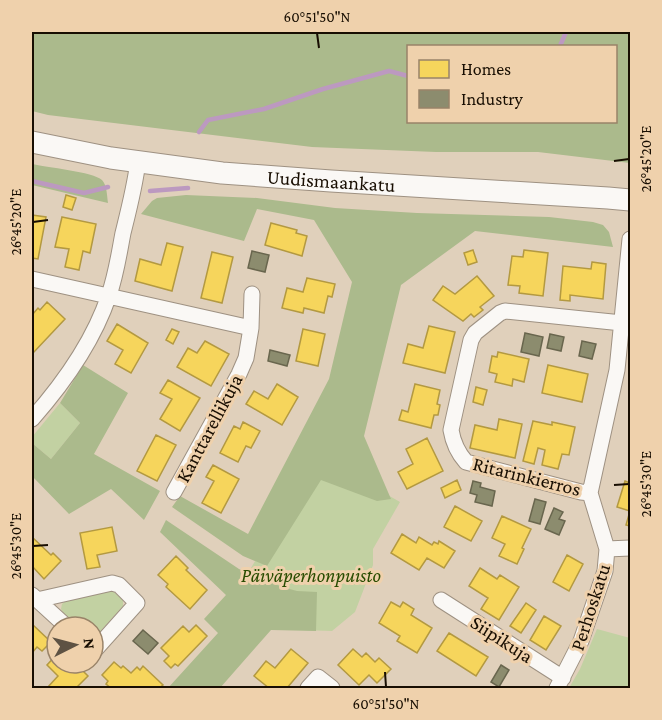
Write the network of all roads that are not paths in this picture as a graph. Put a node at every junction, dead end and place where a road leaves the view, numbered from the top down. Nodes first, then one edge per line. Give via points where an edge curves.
1 (32, 142) edge
2 (138, 161) junction
3 (630, 200) edge
4 (630, 239) edge
5 (32, 279) edge
6 (252, 294) dead end
7 (109, 296) junction
8 (622, 324) junction
9 (251, 328) junction
10 (623, 370) edge
11 (32, 418) edge
12 (174, 492) dead end
13 (590, 493) junction
14 (630, 548) edge
15 (607, 549) junction
16 (34, 597) edge
17 (441, 600) dead end
18 (54, 615) edge
19 (105, 637) edge
20 (560, 683) edge
21 (308, 688) edge
22 (332, 688) edge

1 - 2 street, Uudismaankatu
2 - 3 street, Uudismaankatu via 244,175
2 - 7 street
4 - 8 street, Perhoskatu
5 - 7 street
6 - 9 street, Kanttarellikuja
7 - 9 street
7 - 11 street via 78,359
8 - 10 street, Perhoskatu
8 - 13 street, Ritarinkierros via 500,313 471,340 451,430 466,462
9 - 12 street, Kanttarellikuja via 239,374
10 - 13 street, Perhoskatu
13 - 15 street, Perhoskatu
14 - 15 street
15 - 20 street, Perhoskatu via 605,571 581,641
16 - 18 street
16 - 19 street via 119,585 138,603
17 - 20 street, Siipikuja
21 - 22 street via 318,677

